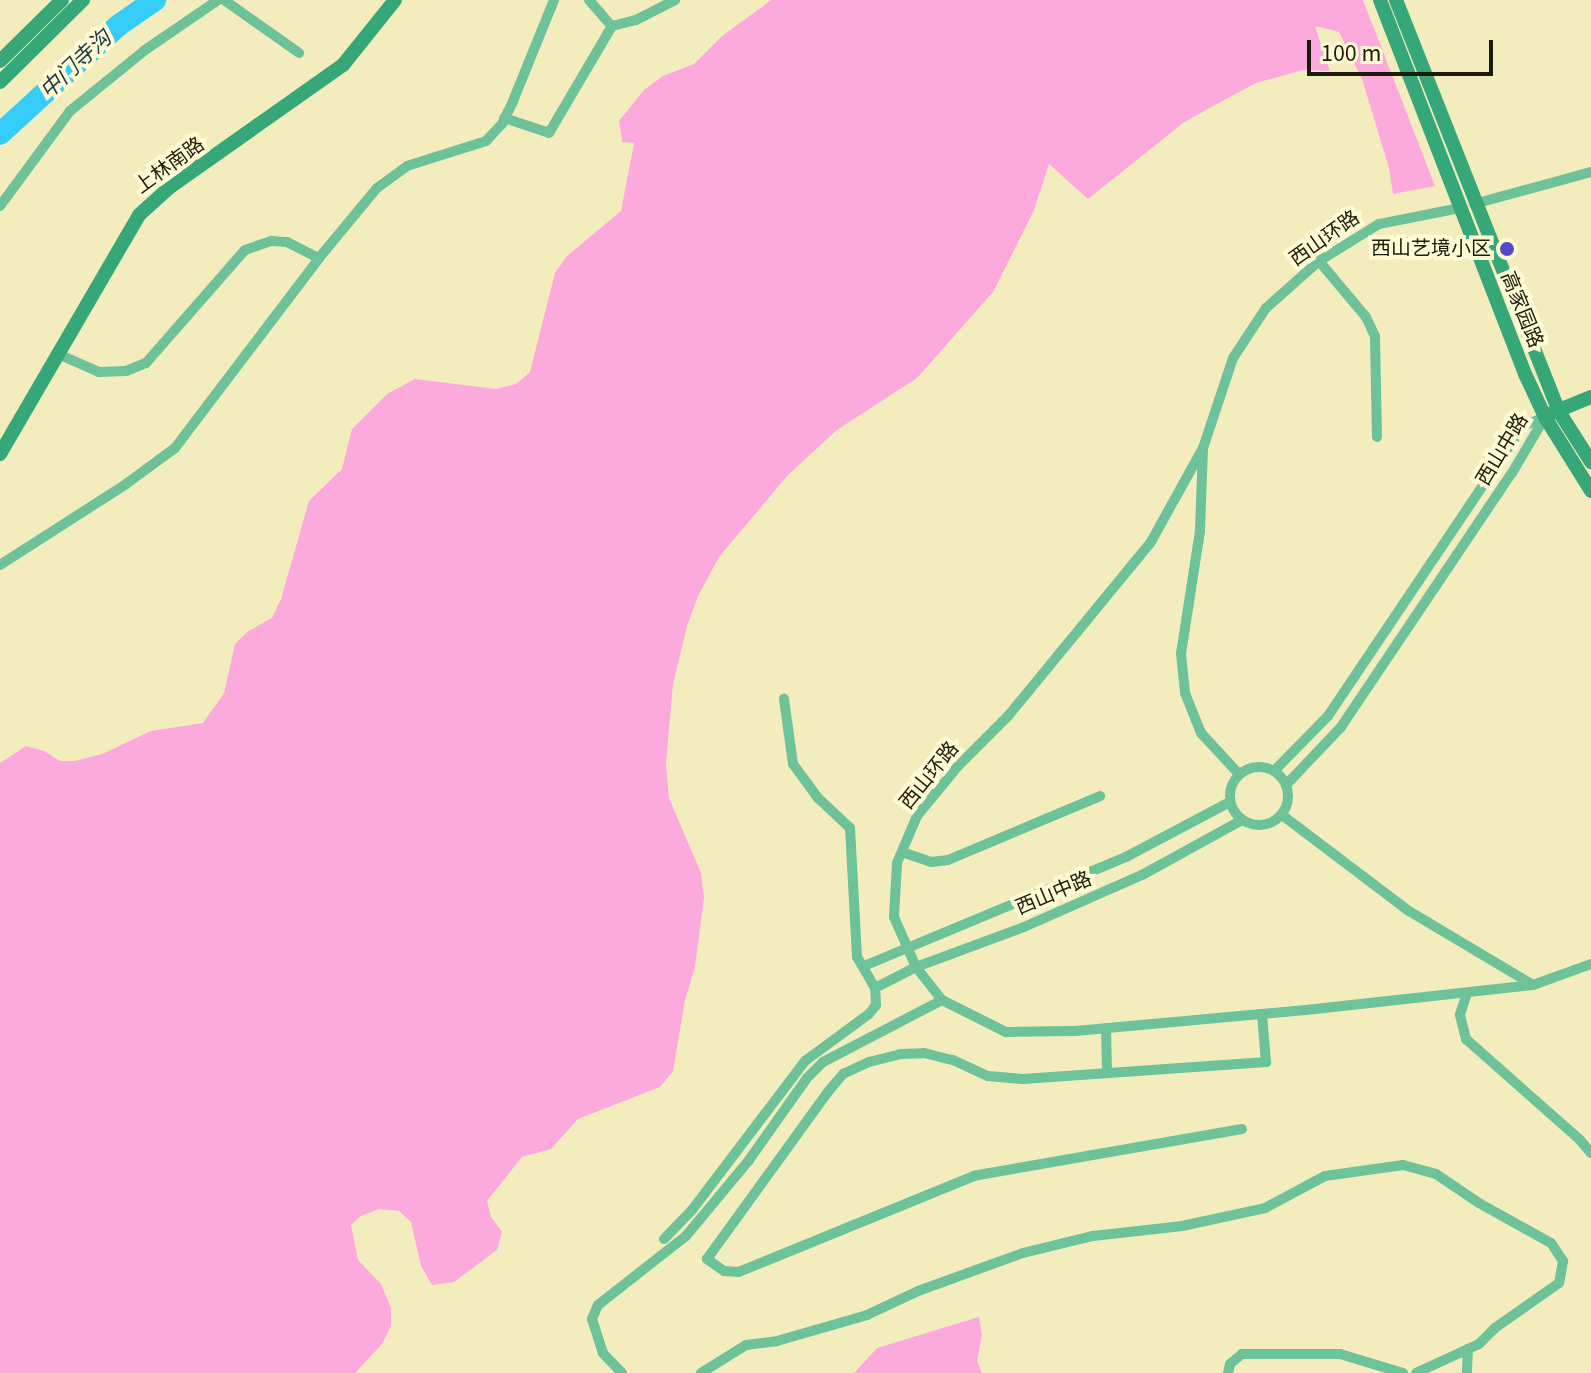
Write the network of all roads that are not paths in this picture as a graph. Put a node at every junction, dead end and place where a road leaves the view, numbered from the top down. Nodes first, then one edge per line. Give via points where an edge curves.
1 (62, 0) edge
2 (83, 0) edge
3 (221, 0) edge
4 (395, 0) edge
5 (554, 0) edge
6 (589, 0) edge
7 (675, 0) edge
8 (1380, 0) edge
9 (1396, 0) edge
10 (612, 26) junction
11 (299, 53) dead end
12 (0, 61) edge
13 (0, 82) edge
14 (504, 118) junction
15 (1591, 172) edge
16 (0, 206) edge
17 (1467, 206) junction
18 (319, 258) junction
19 (1319, 261) junction
20 (58, 354) junction
21 (1591, 397) edge
22 (1551, 414) junction
23 (1377, 437) dead end
24 (1203, 448) junction
25 (0, 454) edge
26 (1591, 462) edge
27 (1591, 491) edge
28 (0, 565) edge
29 (784, 699) dead end
30 (1274, 771) junction
31 (1239, 774) junction
32 (1286, 785) junction
33 (1100, 796) dead end
34 (1230, 802) junction
35 (1282, 815) junction
36 (1242, 820) junction
37 (902, 852) junction
38 (907, 947) junction
39 (1591, 964) edge
40 (864, 966) junction
41 (916, 967) junction
42 (1533, 985) junction
43 (875, 988) junction
44 (1467, 993) junction
45 (942, 1000) junction
46 (1262, 1014) junction
47 (1106, 1028) junction
48 (1107, 1073) junction
49 (1242, 1129) dead end
50 (1591, 1153) edge
51 (664, 1239) dead end
52 (1468, 1349) junction
53 (622, 1373) edge
54 (701, 1373) edge
55 (1228, 1373) edge
56 (1403, 1373) edge
57 (1416, 1373) edge
58 (1467, 1373) edge

1 - 12 main road
2 - 13 main road
3 - 11 street
3 - 16 street via 145,50 70,111
4 - 20 main road, 上林南路 via 343,65 170,187 139,215
5 - 14 street
6 - 10 street
7 - 10 street
8 - 17 main road, 高家园路
9 - 17 main road, 高家园路
10 - 14 street via 549,133
14 - 18 street via 486,141 407,166 377,188
15 - 17 street, 西山环路
17 - 19 street, 西山环路 via 1379,224
17 - 22 main road, 高家园路
18 - 20 street via 287,242 245,250 146,363 126,371 99,372
18 - 28 street via 175,448
19 - 23 street via 1366,317 1375,336
19 - 24 street, 西山环路 via 1266,308 1233,358
20 - 25 main road, 上林南路
21 - 22 main road
22 - 26 main road, 高家园路
22 - 27 main road, 高家园路
22 - 30 street, 西山中路 via 1523,426 1328,716
22 - 32 street, 西山中路 via 1341,727
24 - 31 street via 1200,531 1181,654 1185,693 1201,733
24 - 37 street, 西山环路 via 1151,542 1008,716 949,776 917,816
29 - 40 street via 793,764 850,828 857,957
30 - 31 street via 1254,767
30 - 32 street
31 - 34 street
32 - 35 street
33 - 37 street via 948,860 931,862
34 - 36 street
34 - 38 street, 西山中路 via 1126,857
35 - 36 street via 1267,824
35 - 42 street via 1409,911
36 - 41 street, 西山中路 via 1142,875
37 - 38 street, 西山环路 via 894,917
38 - 40 street, 西山中路
38 - 41 street, 西山环路
39 - 42 street, 西山环路
40 - 43 street
41 - 43 street, 西山中路
41 - 45 street, 西山环路
42 - 44 street, 西山环路
43 - 51 street via 876,1005 869,1014 805,1061
44 - 46 street, 西山环路
44 - 50 street via 1460,1015 1466,1039
45 - 47 street, 西山环路 via 1006,1032
45 - 53 street via 823,1062 686,1236 598,1305 592,1319 603,1353
46 - 47 street, 西山环路
46 - 48 street via 1266,1062
47 - 48 street
48 - 49 street via 988,1076 924,1053 869,1062 843,1074 707,1259 724,1271 739,1272 974,1176
52 - 54 street via 1559,1283 1563,1261 1551,1243 1436,1174 1403,1165 1325,1176 1265,1208 1023,1253 867,1315 746,1345
52 - 57 street
52 - 58 street
55 - 56 street via 1242,1354 1340,1354

